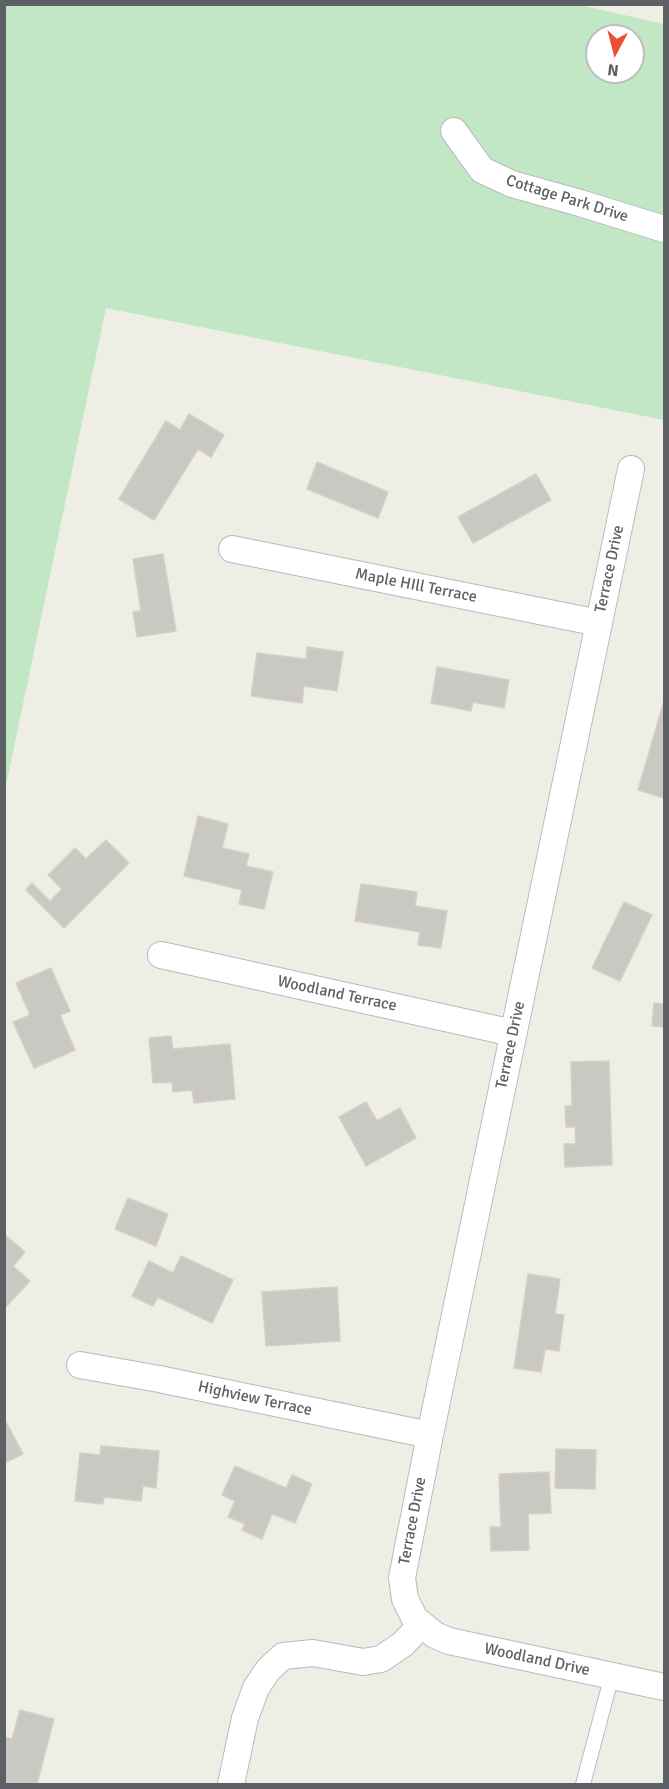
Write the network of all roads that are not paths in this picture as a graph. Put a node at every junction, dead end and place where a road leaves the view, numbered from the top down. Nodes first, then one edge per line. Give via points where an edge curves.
1 (454, 131) dead end
2 (664, 229) edge
3 (631, 469) dead end
4 (232, 549) dead end
5 (599, 623) junction
6 (161, 955) dead end
7 (513, 1033) junction
8 (80, 1365) dead end
9 (430, 1435) junction
10 (418, 1622) junction
11 (612, 1676) junction
12 (664, 1687) edge
13 (231, 1785) edge
14 (583, 1785) edge

1 - 2 street, Cottage Park Drive via 482,170 512,184
3 - 5 street, Terrace Drive
4 - 5 street, Maple HIll Terrace
5 - 7 street, Terrace Drive
6 - 7 street, Woodland Terrace
7 - 9 street, Terrace Drive
8 - 9 street, Highview Terrace
9 - 10 street, Terrace Drive via 402,1578 405,1599
10 - 11 street, Woodland Drive via 449,1641
10 - 13 street via 403,1644 381,1659 363,1662 313,1653 283,1656 256,1688 245,1718
11 - 12 street, Woodland Drive
11 - 14 lane

